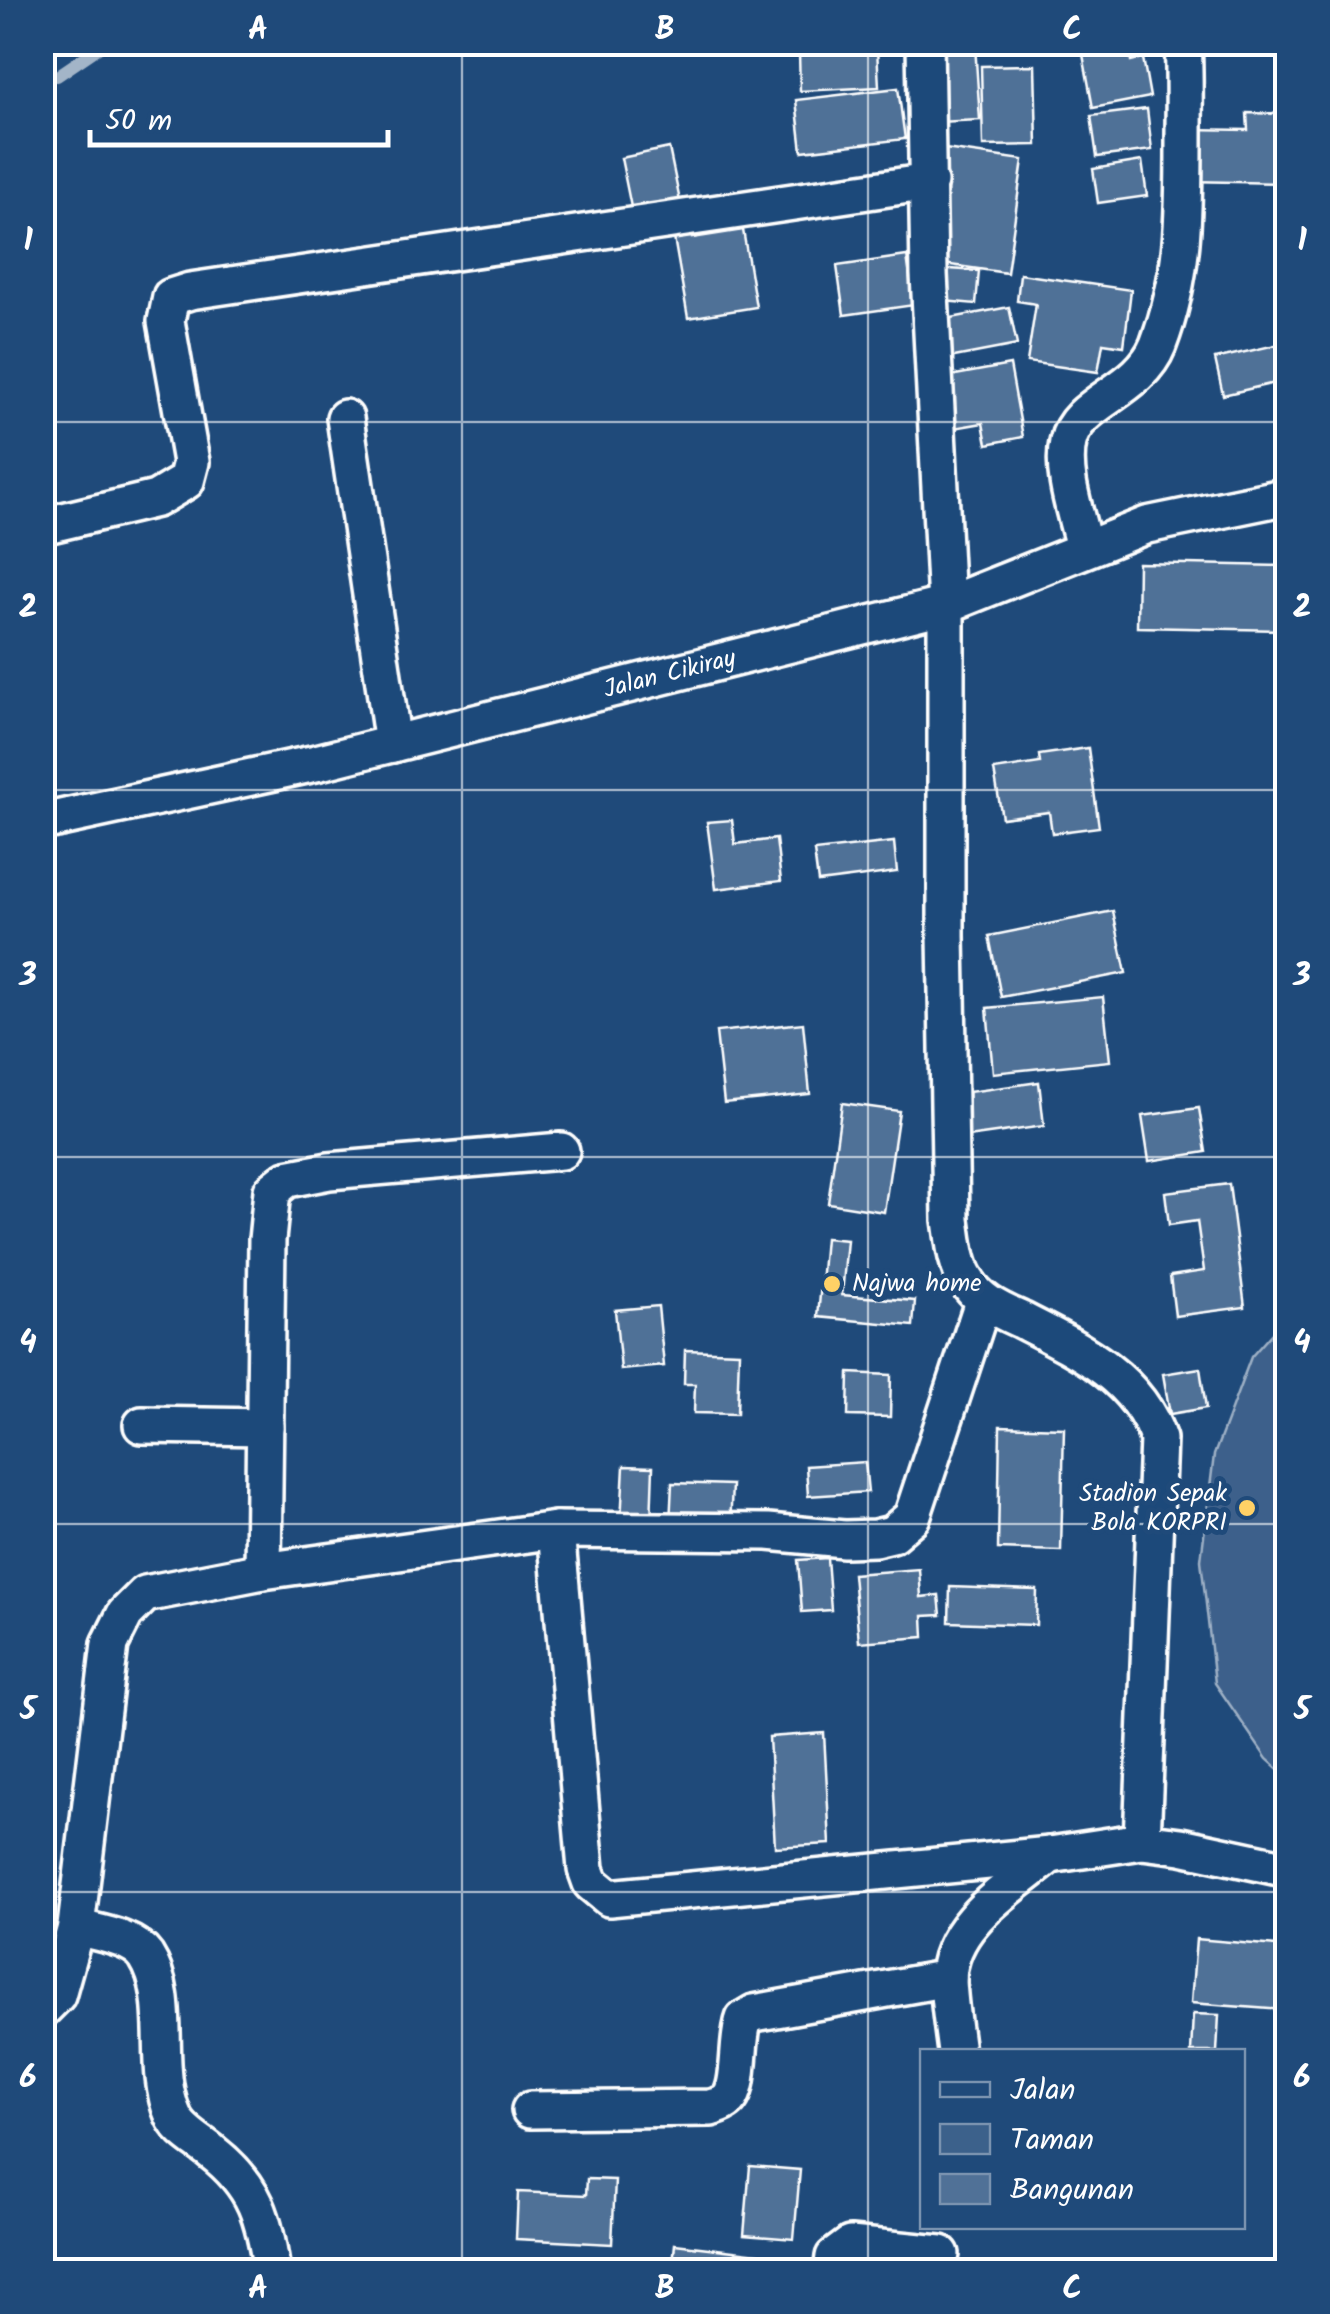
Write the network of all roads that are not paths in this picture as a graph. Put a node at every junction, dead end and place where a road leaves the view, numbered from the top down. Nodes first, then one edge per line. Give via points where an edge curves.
1 (926, 42) edge
2 (1182, 42) edge
3 (929, 182) junction
4 (346, 418) dead end
5 (1288, 496) edge
6 (42, 526) edge
7 (1084, 548) junction
8 (946, 604) junction
9 (393, 744) junction
10 (42, 822) edge
11 (562, 1152) dead end
12 (983, 1302) junction
13 (142, 1425) dead end
14 (265, 1427) junction
15 (556, 1530) junction
16 (264, 1572) junction
17 (1142, 1841) junction
18 (1050, 1855) junction
19 (1288, 1869) edge
20 (76, 1927) junction
21 (948, 1978) junction
22 (42, 2010) edge
23 (956, 2049) edge
24 (530, 2110) dead end
25 (943, 2251) edge
26 (272, 2272) edge
27 (832, 2272) edge

1 - 3 street
2 - 7 street via 1179,275 1156,350 1136,380 1076,419 1067,443
3 - 6 street via 171,298 166,321 191,462 186,481 156,500
3 - 8 street
4 - 9 street
5 - 7 street, Jalan Cikiray via 1147,526
7 - 8 street, Jalan Cikiray
8 - 9 street, Jalan Cikiray
8 - 12 street via 951,1220 965,1279
9 - 10 street, Jalan Cikiray
11 - 14 street via 330,1171 278,1184 269,1201
12 - 15 street via 912,1517 892,1534 844,1539
12 - 17 street via 1068,1344 1126,1384 1158,1438
13 - 14 street
14 - 16 street
15 - 16 street
15 - 18 street via 586,1869 591,1884 609,1898
16 - 20 street via 146,1594 117,1627
17 - 18 street
17 - 19 street
18 - 21 street via 966,1927
20 - 22 street via 58,1996
20 - 26 street via 136,1946 146,1956 156,1975 173,2118 250,2188
21 - 23 street
21 - 24 street via 754,2013 738,2033 736,2088 712,2108
25 - 27 street via 850,2245 834,2257

